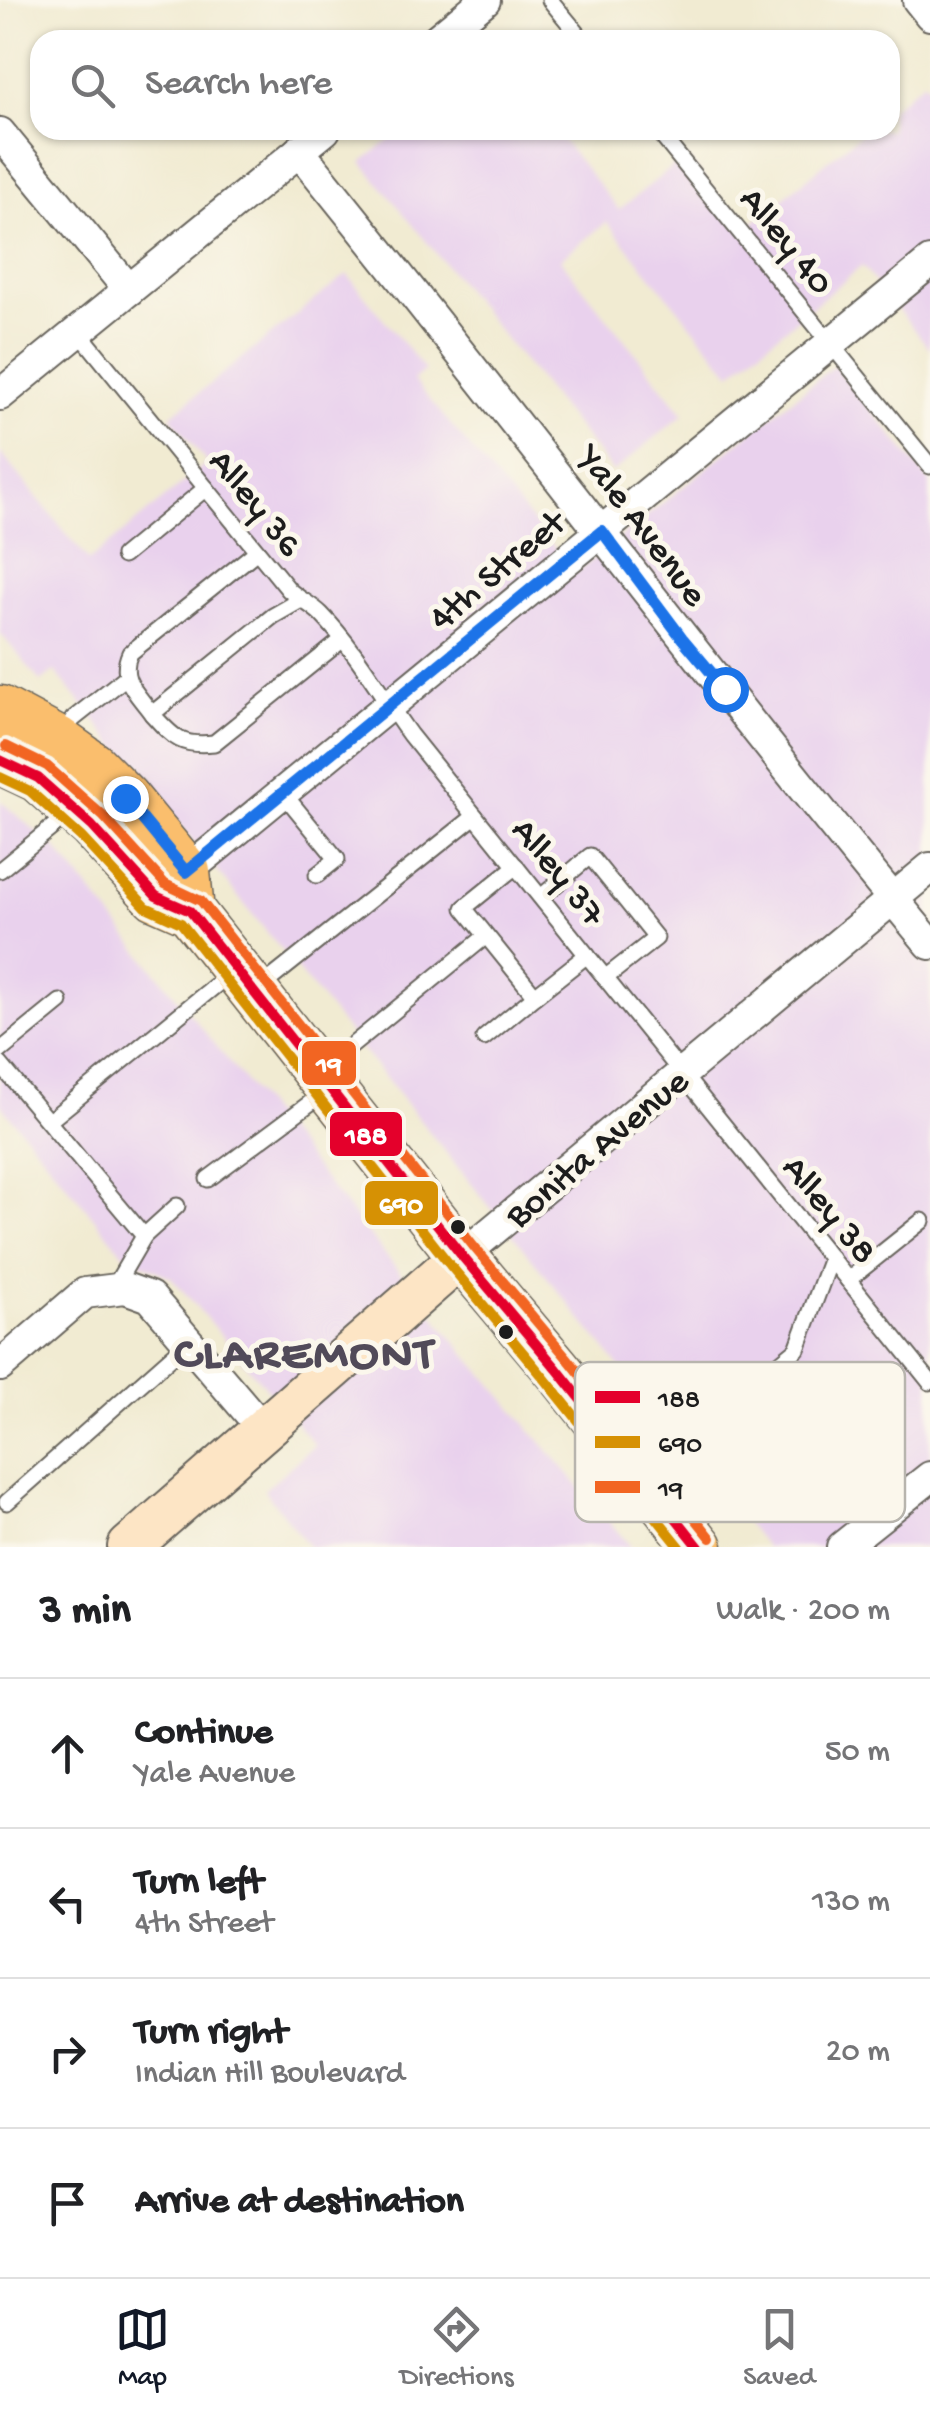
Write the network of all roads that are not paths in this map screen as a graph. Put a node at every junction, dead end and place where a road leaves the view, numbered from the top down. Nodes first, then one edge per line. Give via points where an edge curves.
1 (485, 0) edge
2 (550, 0) edge
3 (918, 0) edge
4 (930, 14) edge
5 (448, 30) edge
6 (575, 30) edge
7 (0, 133) edge
8 (312, 140) edge
9 (665, 140) edge
10 (299, 150) junction
11 (930, 262) edge
12 (129, 290) junction
13 (78, 332) junction
14 (832, 342) junction
15 (0, 395) edge
16 (930, 466) edge
17 (206, 488) junction
18 (602, 531) junction
19 (258, 551) junction
20 (123, 556) dead end
21 (300, 600) junction
22 (342, 640) junction
23 (126, 677) junction
24 (390, 707) junction
25 (152, 714) junction
26 (22, 741) edge
27 (283, 793) junction
28 (74, 809) junction
29 (475, 816) junction
30 (516, 866) junction
31 (930, 868) edge
32 (0, 870) edge
33 (317, 876) dead end
34 (177, 893) junction
35 (541, 897) junction
36 (892, 898) junction
37 (486, 936) junction
38 (930, 944) edge
39 (587, 955) junction
40 (606, 978) junction
41 (245, 981) junction
42 (535, 996) junction
43 (60, 1002) dead end
44 (484, 1038) dead end
45 (0, 1051) edge
46 (0, 1064) edge
47 (682, 1074) junction
48 (324, 1080) junction
49 (49, 1121) junction
50 (208, 1179) dead end
51 (177, 1206) dead end
52 (922, 1221) dead end
53 (144, 1236) junction
54 (462, 1256) junction
55 (830, 1258) junction
56 (848, 1280) junction
57 (114, 1289) junction
58 (188, 1342) junction
59 (781, 1362) edge
60 (0, 1366) edge
61 (930, 1382) edge
62 (575, 1392) edge
63 (262, 1429) junction
64 (930, 1477) edge
65 (905, 1497) edge
66 (7, 1502) dead end
67 (679, 1522) edge
68 (873, 1522) edge
69 (129, 1547) edge
70 (699, 1547) edge
71 (842, 1547) edge

1 - 5 street
2 - 6 lane
3 - 4 street
7 - 12 street
8 - 10 street
9 - 14 lane, Alley 40
10 - 12 street
10 - 18 street, Yale Avenue
11 - 14 street, 4th Street
12 - 13 street
13 - 15 street
13 - 17 lane, Alley 36
14 - 16 lane, Alley 40
14 - 18 street, 4th Street
17 - 19 lane, Alley 36
17 - 20 lane
18 - 24 street, 4th Street
18 - 36 street, Yale Avenue
19 - 21 lane, Alley 36
19 - 23 lane via 130,654
21 - 22 lane, Alley 36
21 - 25 lane
22 - 24 lane, Alley 36
22 - 25 lane via 214,743 174,738
23 - 25 lane
23 - 26 lane via 73,719
24 - 27 street, 4th Street
24 - 29 lane, Alley 37
26 - 28 main road via 38,778
26 - 34 main road via 93,766 125,798
27 - 33 lane via 337,859
27 - 34 street, 4th Street
28 - 32 lane
28 - 34 main road
29 - 30 lane, Alley 37
29 - 41 lane
30 - 35 lane, Alley 37
30 - 37 lane via 464,908
31 - 36 street, Bonita Avenue
34 - 41 main road
35 - 39 lane, Alley 37
35 - 40 lane via 590,856 656,938
36 - 38 street, Yale Avenue
36 - 47 street, Bonita Avenue
37 - 42 lane
37 - 48 lane
39 - 40 lane, Alley 37
39 - 42 lane
40 - 47 lane, Alley 37
41 - 48 main road
41 - 49 lane
42 - 44 lane
43 - 45 lane
46 - 49 lane
47 - 54 street, Bonita Avenue
47 - 55 lane, Alley 38
48 - 50 lane
48 - 54 main road
49 - 53 lane
51 - 53 lane
52 - 56 lane
53 - 57 lane
54 - 62 main road
54 - 63 main road, Bonita Avenue
55 - 56 lane, Alley 38
55 - 59 lane via 797,1349
56 - 61 lane, Alley 38
57 - 58 street via 150,1298
57 - 60 street via 85,1293
58 - 63 street
58 - 66 lane
63 - 69 main road, Bonita Avenue
64 - 65 street
67 - 70 main road
68 - 71 street

